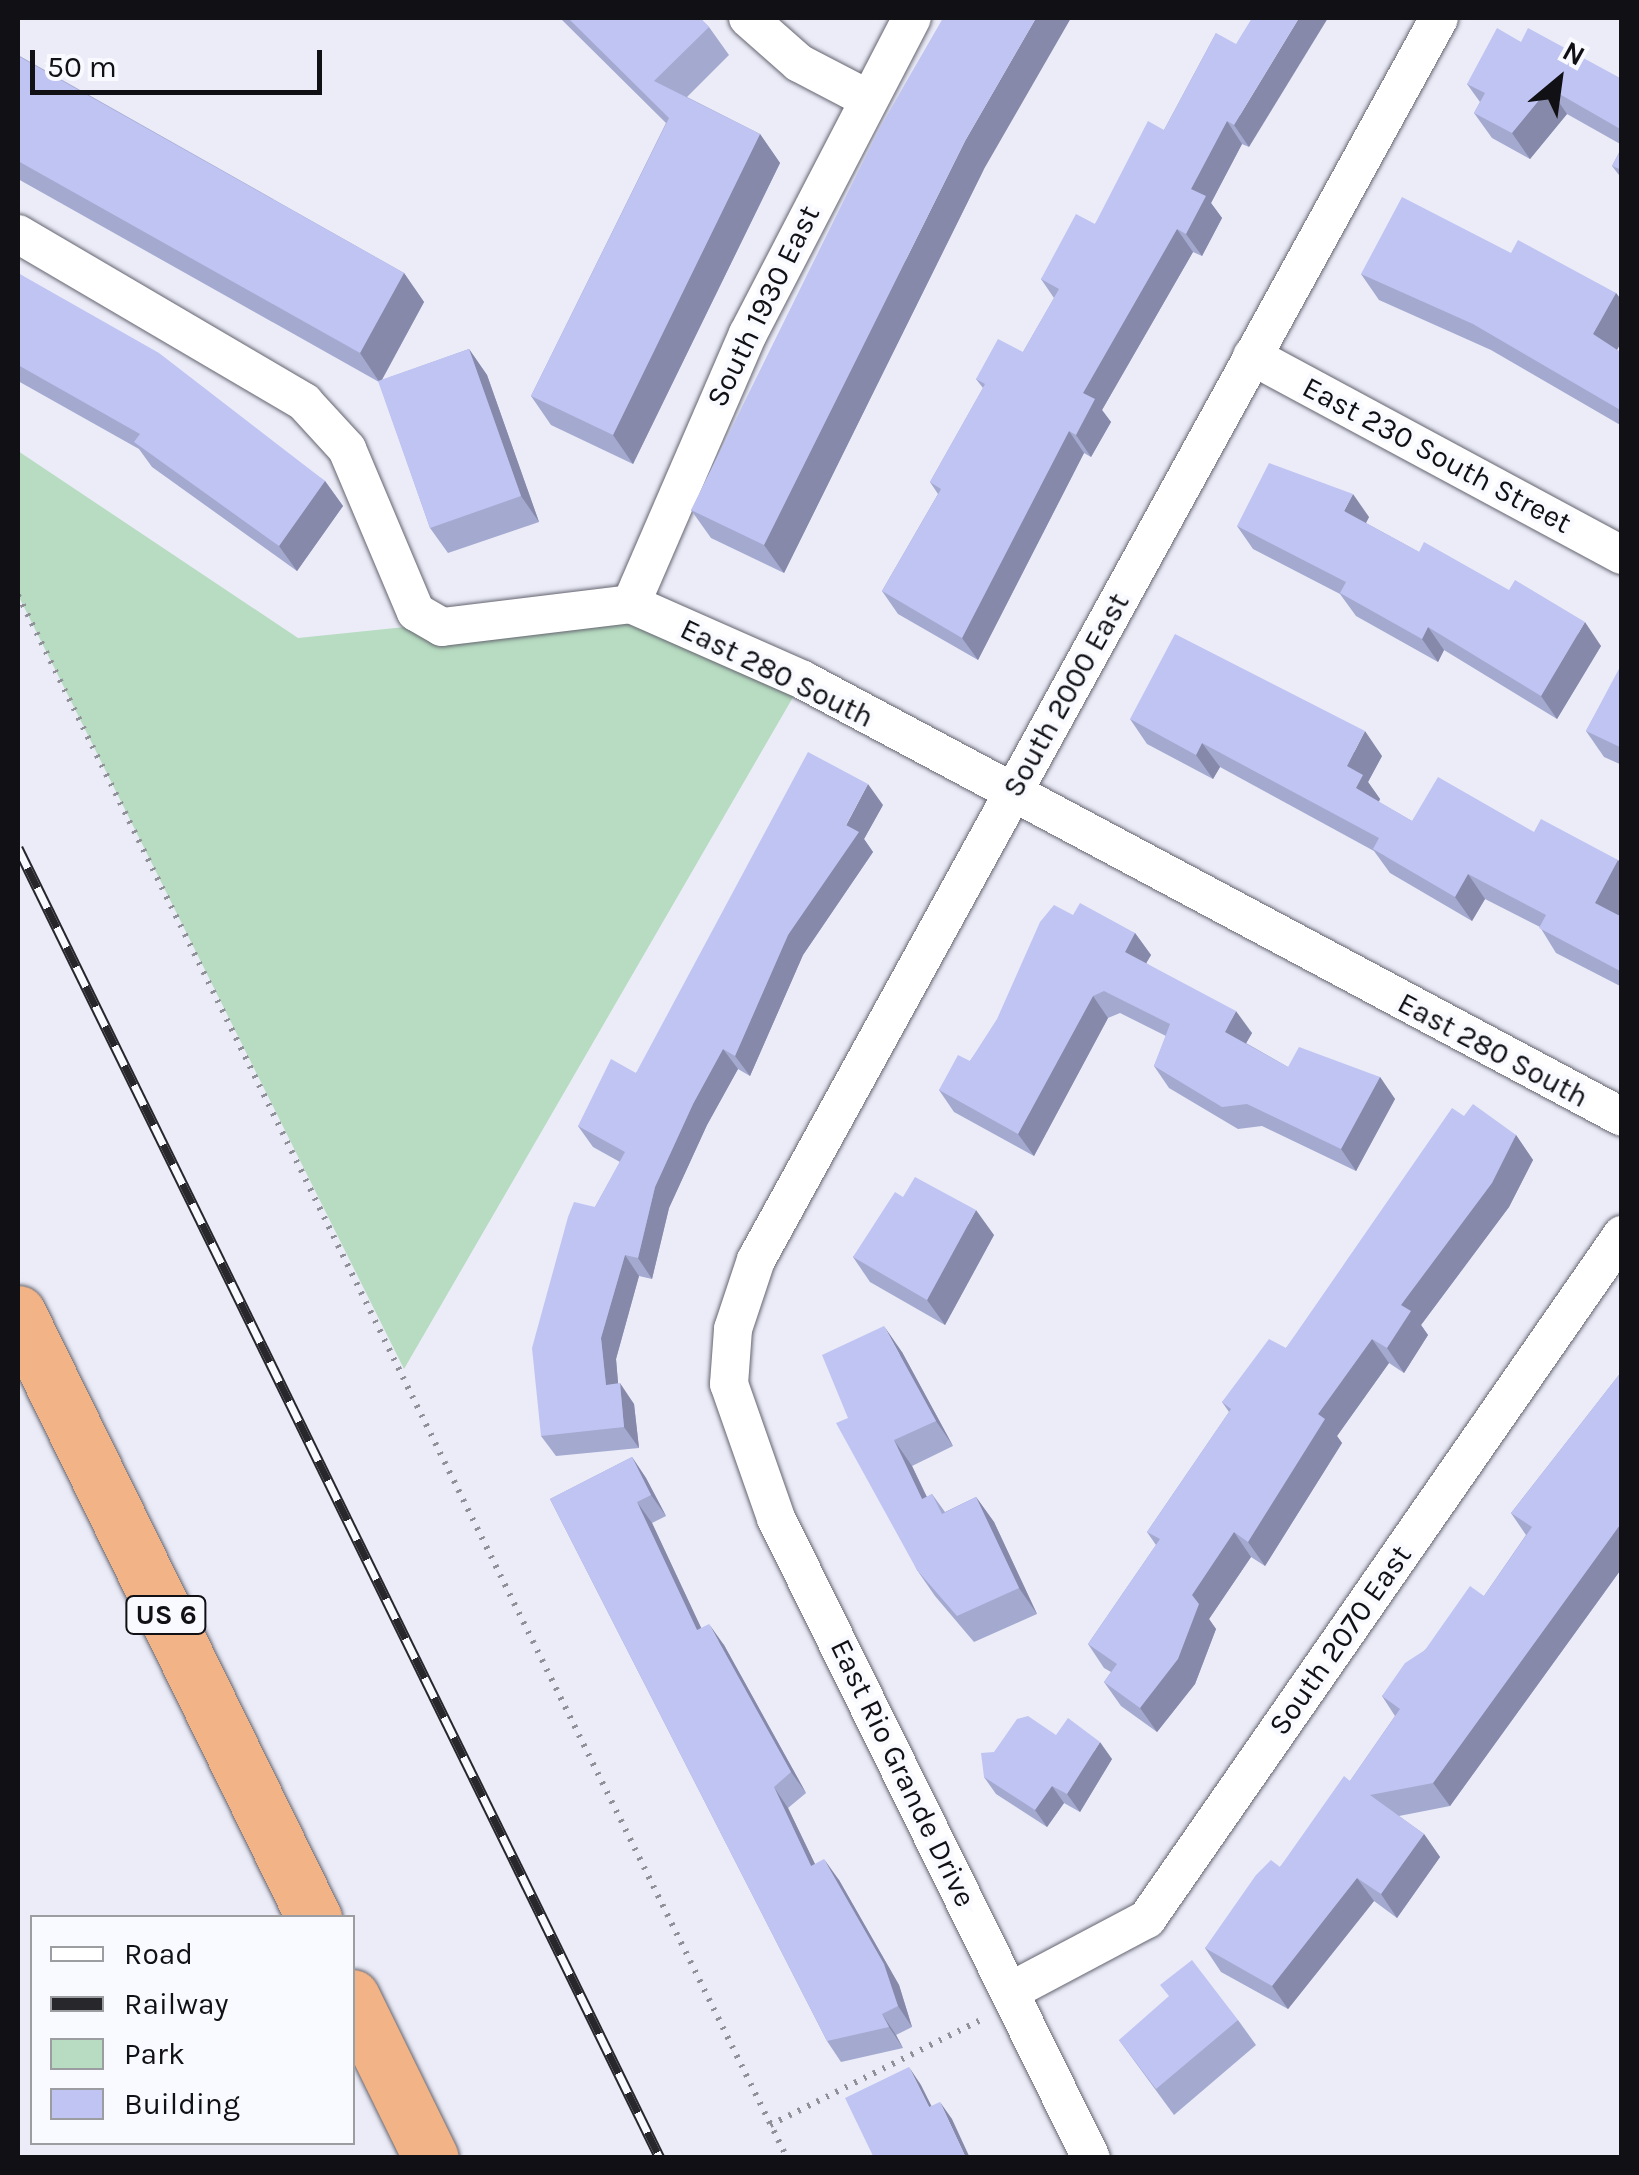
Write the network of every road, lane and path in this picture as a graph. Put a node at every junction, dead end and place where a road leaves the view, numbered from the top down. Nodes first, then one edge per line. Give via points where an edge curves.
1 (748, 18) edge
2 (912, 18) edge
3 (1439, 18) edge
4 (866, 98) junction
5 (18, 234) edge
6 (1252, 356) junction
7 (1622, 555) edge
8 (18, 595) edge
9 (632, 604) junction
10 (1011, 796) junction
11 (1622, 1117) edge
12 (1622, 1235) edge
13 (18, 1313) edge
14 (729, 1384) joint
15 (313, 1915) edge
16 (1011, 1991) junction
17 (355, 2003) edge
18 (982, 2019) dead end
19 (770, 2124) junction
20 (431, 2158) edge
21 (786, 2158) edge
22 (1091, 2158) edge

1 - 4 street via 799,63
2 - 4 street, South 1930 East
3 - 6 street, South 2000 East
4 - 9 street, South 1930 East via 682,474
5 - 9 street via 304,402 347,449 416,612 442,627
6 - 7 street, East 230 South Street
6 - 10 street, South 2000 East
8 - 19 path
9 - 10 street, East 280 South via 803,680
10 - 11 street, East 280 South
10 - 14 street, South 2000 East via 756,1260 733,1328
12 - 16 street, South 2070 East via 1146,1919
13 - 15 highway, US 6
14 - 16 street, East Rio Grande Drive via 776,1518
16 - 22 street, East Rio Grande Drive
17 - 20 highway
18 - 19 path
19 - 21 path

